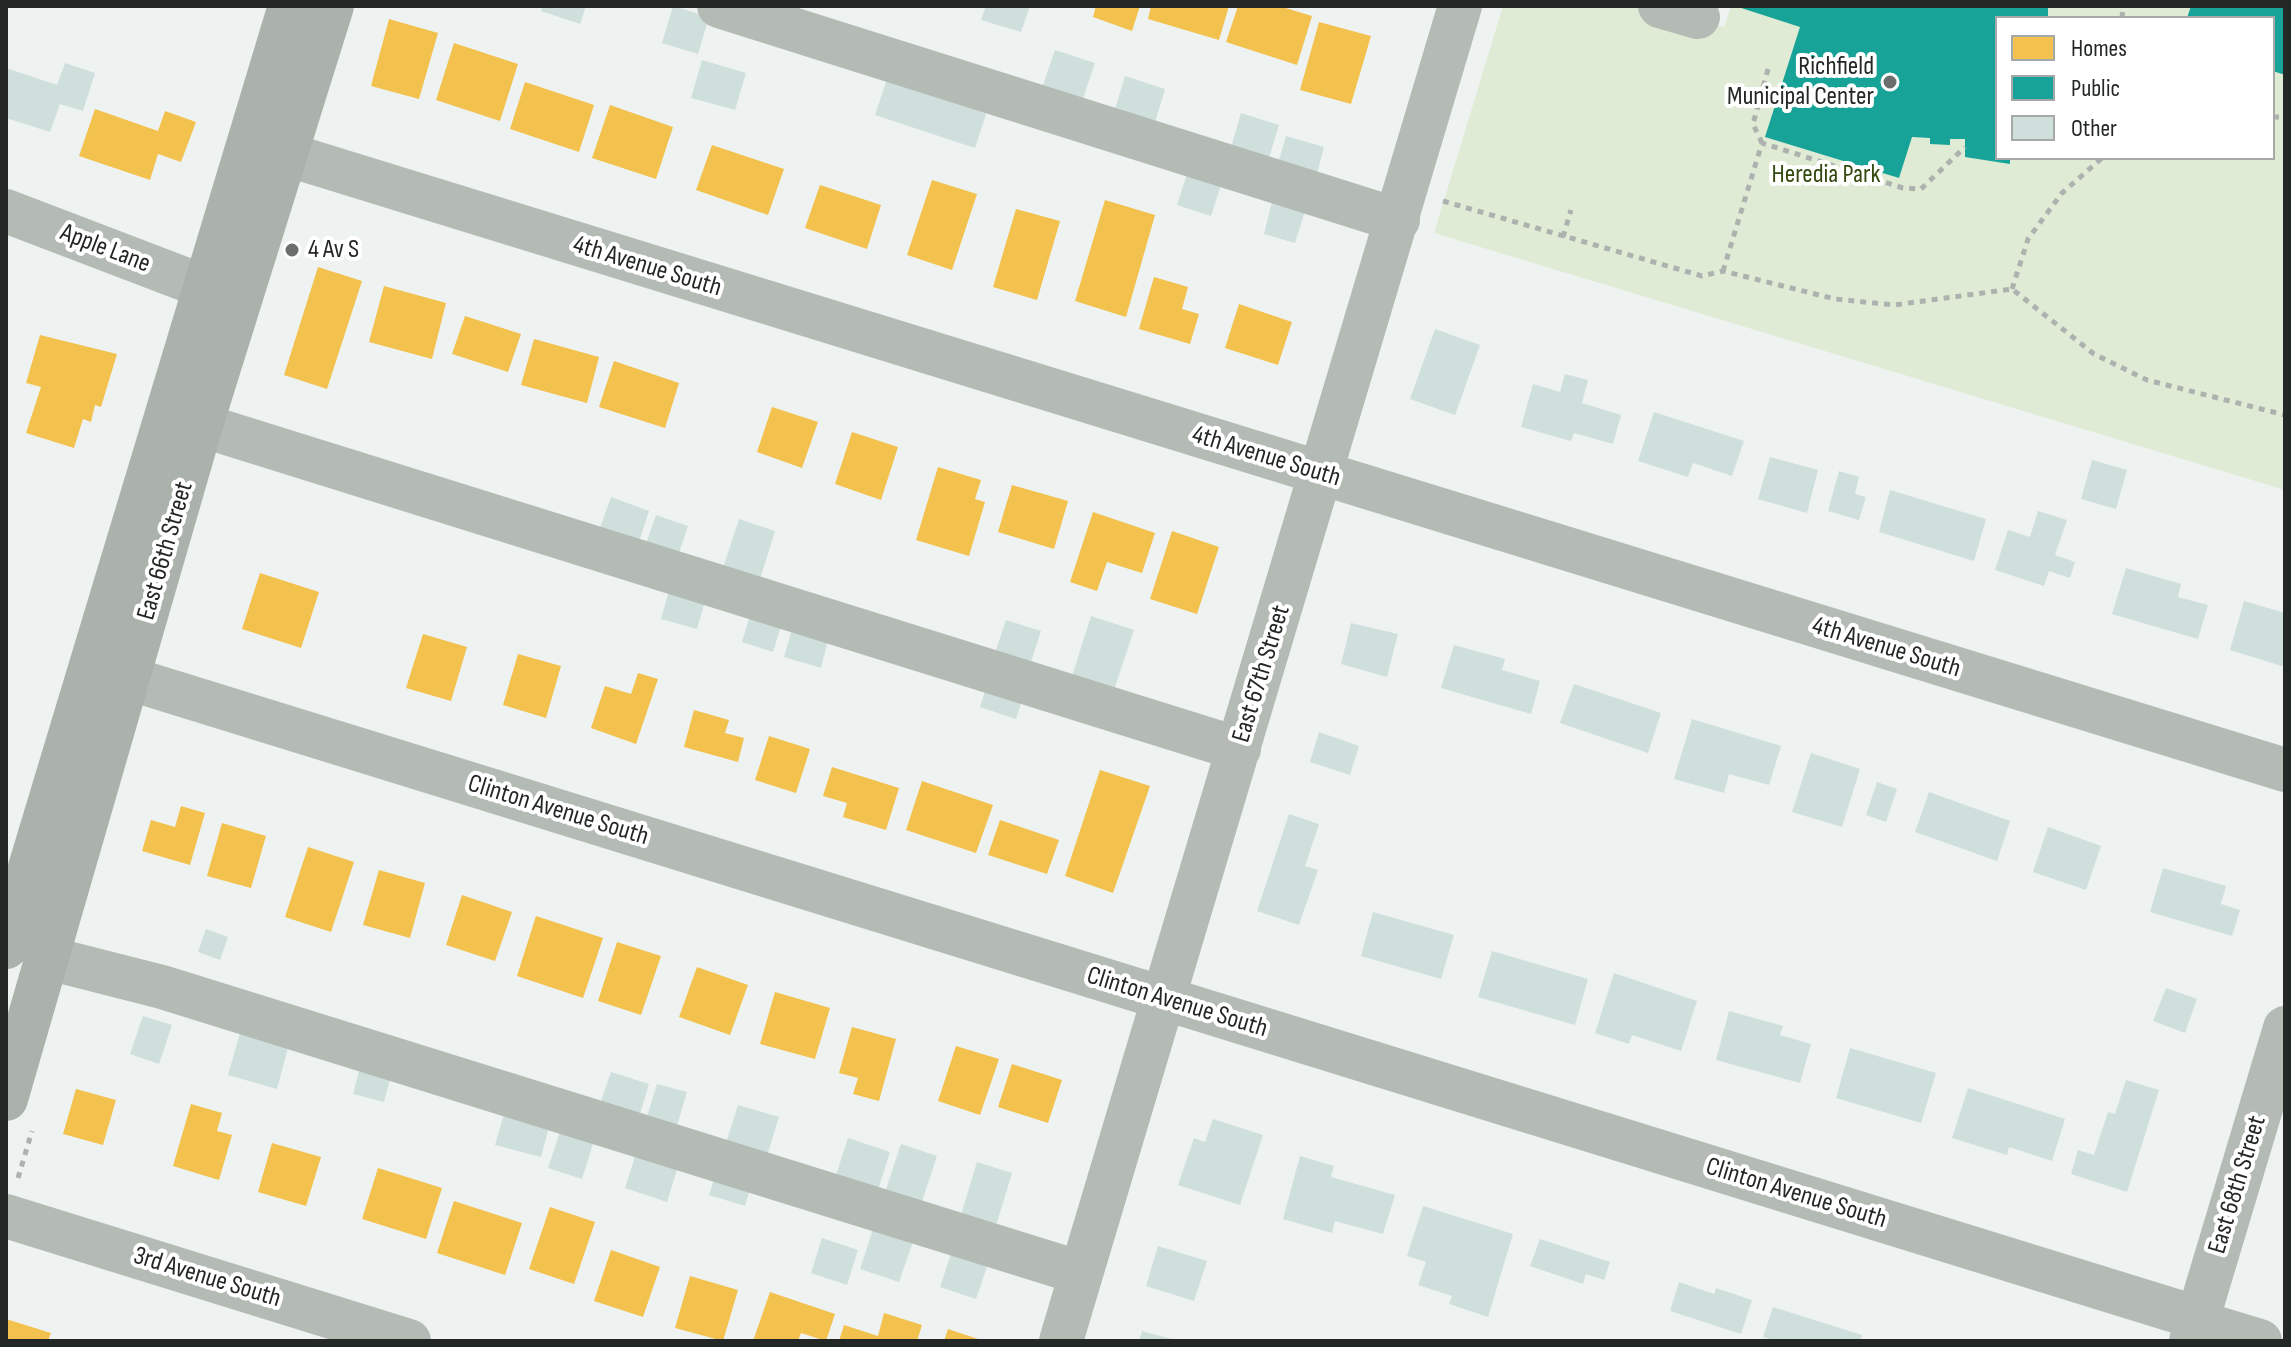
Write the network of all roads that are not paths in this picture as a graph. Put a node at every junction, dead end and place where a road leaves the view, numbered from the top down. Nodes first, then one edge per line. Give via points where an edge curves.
1 (290, 6) edge
2 (332, 6) edge
3 (719, 6) edge
4 (1460, 6) edge
5 (266, 149) junction
6 (1416, 209) junction
7 (6, 211) edge
8 (205, 287) junction
9 (201, 425) junction
10 (1322, 475) junction
11 (111, 673) junction
12 (1239, 749) junction
13 (2285, 770) edge
14 (6, 947) edge
15 (48, 958) junction
16 (1164, 999) junction
17 (2285, 1028) edge
18 (6, 1099) edge
19 (6, 1216) edge
20 (1081, 1273) junction
21 (2194, 1330) edge
22 (409, 1341) edge
23 (1061, 1341) edge
24 (2260, 1341) edge

1 - 5 main road, East 66th Street
2 - 5 main road, East 66th Street
3 - 6 street
4 - 6 street, East 67th Street
5 - 8 main road, East 66th Street
5 - 9 main road, East 66th Street
5 - 10 street, 4th Avenue South
6 - 10 street, East 67th Street
7 - 8 street, Apple Lane
8 - 11 main road, East 66th Street
9 - 11 main road, East 66th Street
9 - 12 street
10 - 12 street, East 67th Street
10 - 13 street, 4th Avenue South
11 - 14 main road, East 66th Street
11 - 15 main road, East 66th Street
11 - 16 street, Clinton Avenue South
12 - 16 street, East 67th Street
15 - 18 main road, East 66th Street
15 - 20 street via 162,987
16 - 20 street, East 67th Street
16 - 21 street, Clinton Avenue South
17 - 21 street, East 68th Street
19 - 22 street, 3rd Avenue South
20 - 23 street, East 67th Street
21 - 24 street, Clinton Avenue South

